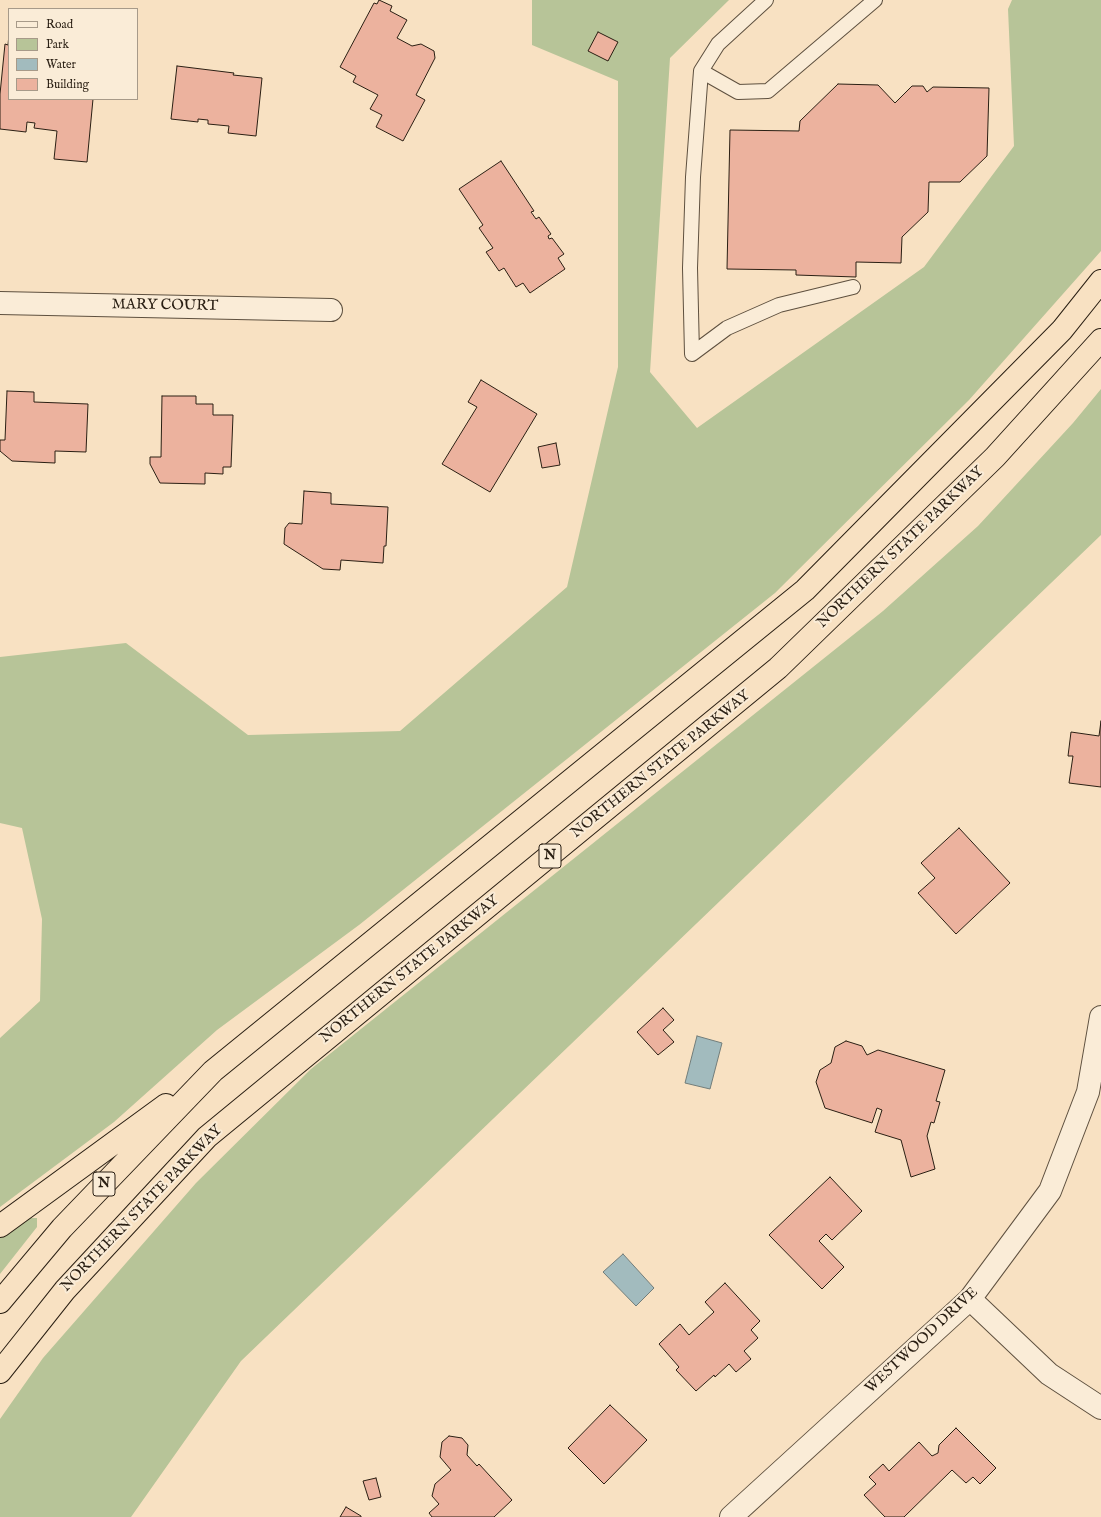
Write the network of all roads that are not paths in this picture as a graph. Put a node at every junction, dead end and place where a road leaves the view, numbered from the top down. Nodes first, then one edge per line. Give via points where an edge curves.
1 (766, 0) edge
2 (875, 0) edge
3 (701, 71) junction
4 (1101, 280) edge
5 (854, 287) dead end
6 (0, 303) edge
7 (331, 310) dead end
8 (1101, 340) edge
9 (1101, 1017) edge
10 (213, 1071) junction
11 (0, 1226) edge
12 (970, 1299) junction
13 (0, 1302) edge
14 (0, 1372) edge
15 (1101, 1408) edge
16 (731, 1517) edge

1 - 3 lane via 718,44
2 - 3 lane via 768,91 738,92
3 - 5 lane via 690,261 692,354 727,328 779,305
4 - 10 highway, N via 1062,330 805,590
6 - 7 street, MARY COURT
8 - 14 highway, NORTHERN STATE PARKWAY / N via 996,456 778,668 207,1137 65,1290
9 - 12 street, WESTWOOD DRIVE via 1088,1092 1050,1191
10 - 11 highway
10 - 13 highway, N via 62,1228
12 - 15 street via 1048,1374
12 - 16 street, WESTWOOD DRIVE

